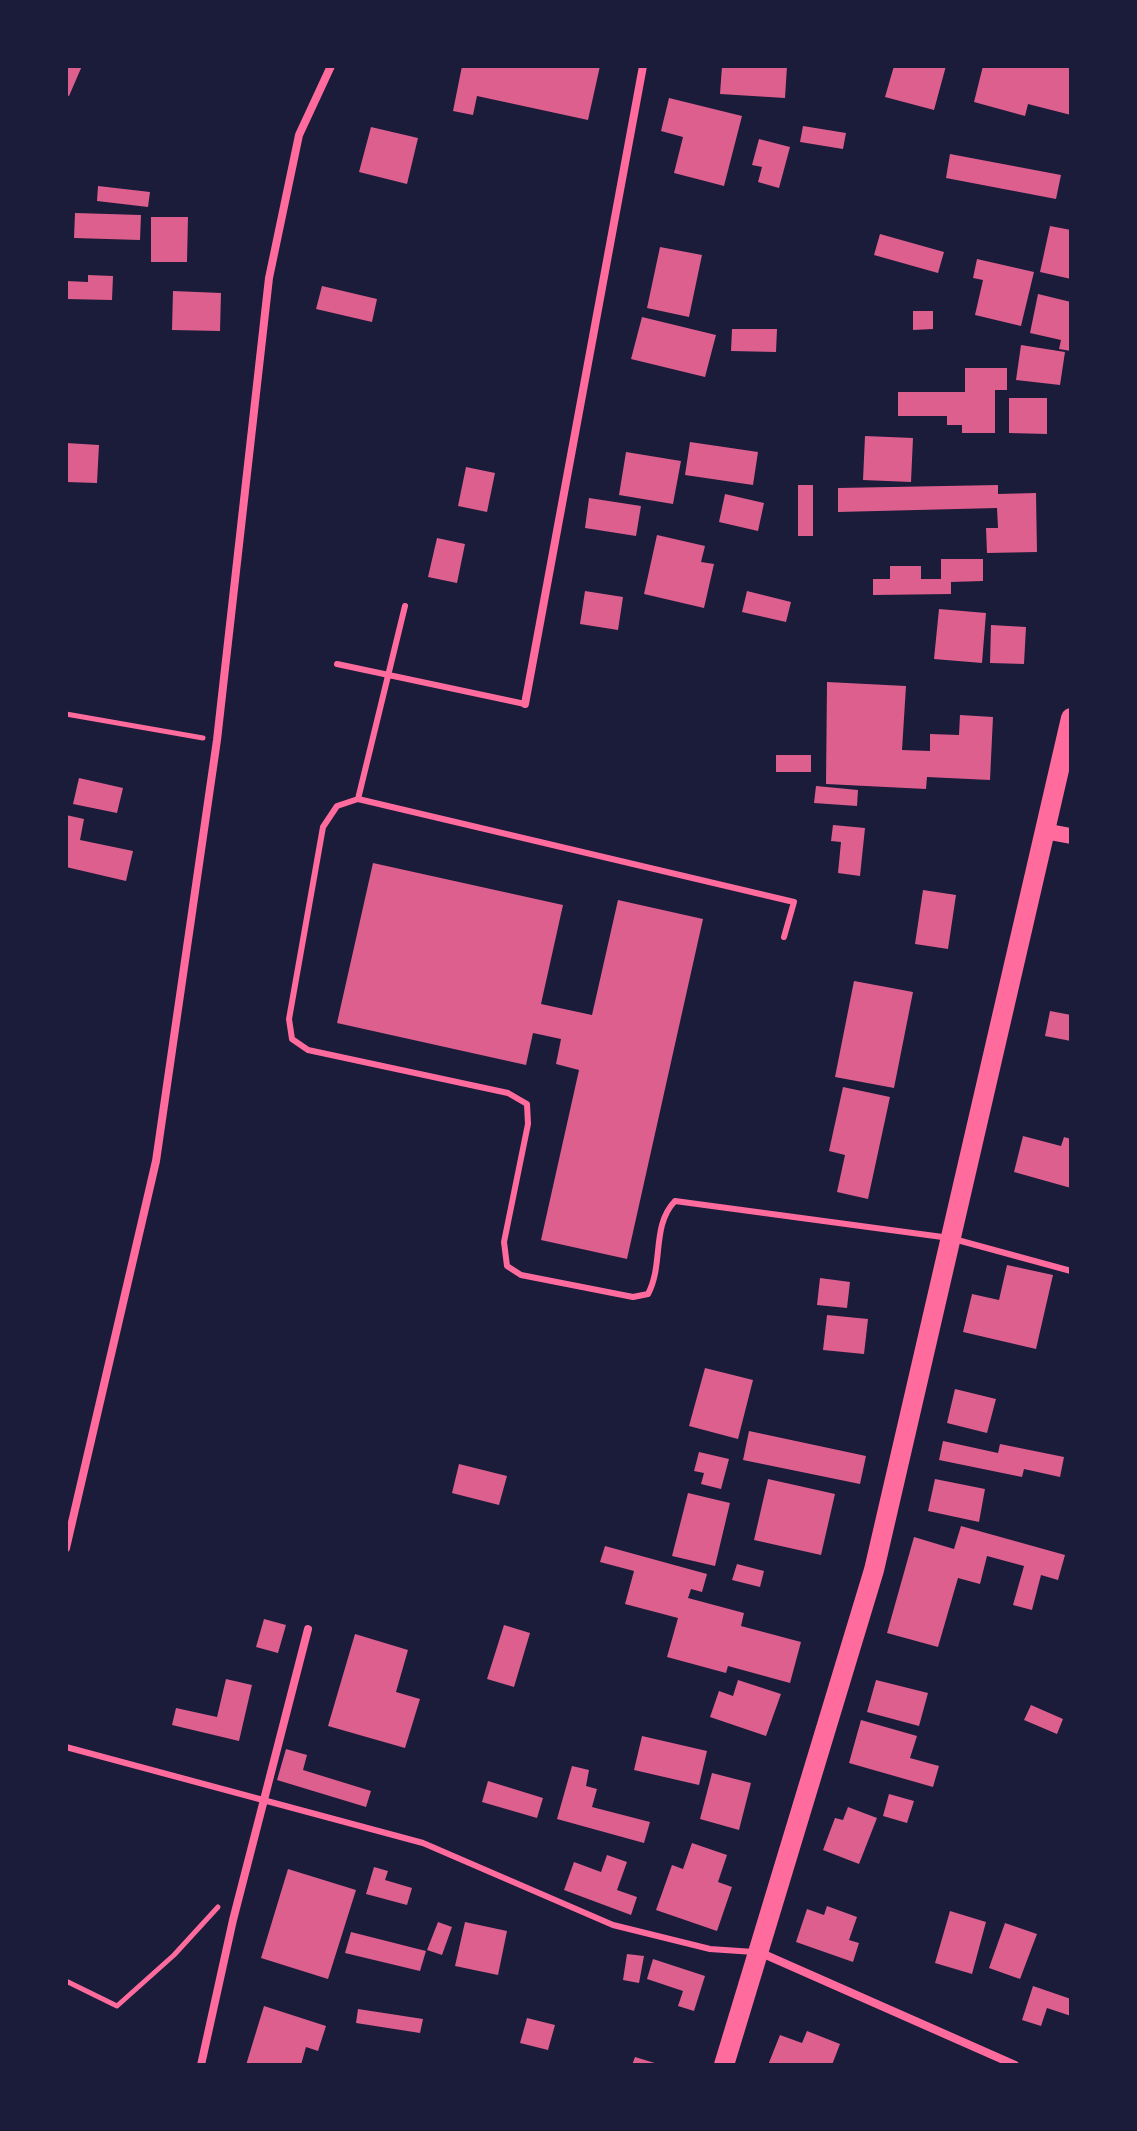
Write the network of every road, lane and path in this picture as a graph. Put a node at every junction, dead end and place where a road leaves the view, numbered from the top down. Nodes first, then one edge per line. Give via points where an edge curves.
1 (331, 66) edge
2 (643, 66) edge
3 (405, 606) dead end
4 (337, 664) dead end
5 (390, 675) junction
6 (525, 704) joint
7 (66, 714) edge
8 (1071, 718) edge
9 (217, 740) junction
10 (358, 799) junction
11 (1044, 831) junction
12 (1071, 836) edge
13 (784, 937) dead end
14 (950, 1238) junction
15 (1071, 1271) edge
16 (66, 1548) edge
17 (308, 1629) dead end
18 (66, 1747) edge
19 (264, 1799) junction
20 (244, 1879) junction
21 (758, 1952) junction
22 (66, 1981) edge
23 (201, 2065) edge
24 (724, 2065) edge
25 (1015, 2065) edge

1 - 9 street via 299,135 269,278
2 - 6 street
3 - 5 lane
4 - 5 lane
5 - 6 lane
5 - 10 lane
7 - 9 path
8 - 11 main road
9 - 16 street via 156,1161
10 - 13 lane via 794,902
10 - 14 lane via 337,806 323,827 289,1019 292,1039 308,1050 508,1093 527,1104 528,1124 504,1242 507,1266 521,1275 633,1297 648,1294 655,1282 662,1214 675,1201
11 - 12 main road
11 - 14 main road
14 - 15 lane
14 - 21 main road via 874,1570
17 - 19 street
18 - 19 lane
19 - 20 street
19 - 21 lane via 423,1843 613,1925 710,1949
20 - 22 path via 174,1955 117,2006
20 - 23 street
21 - 24 main road
21 - 25 street

